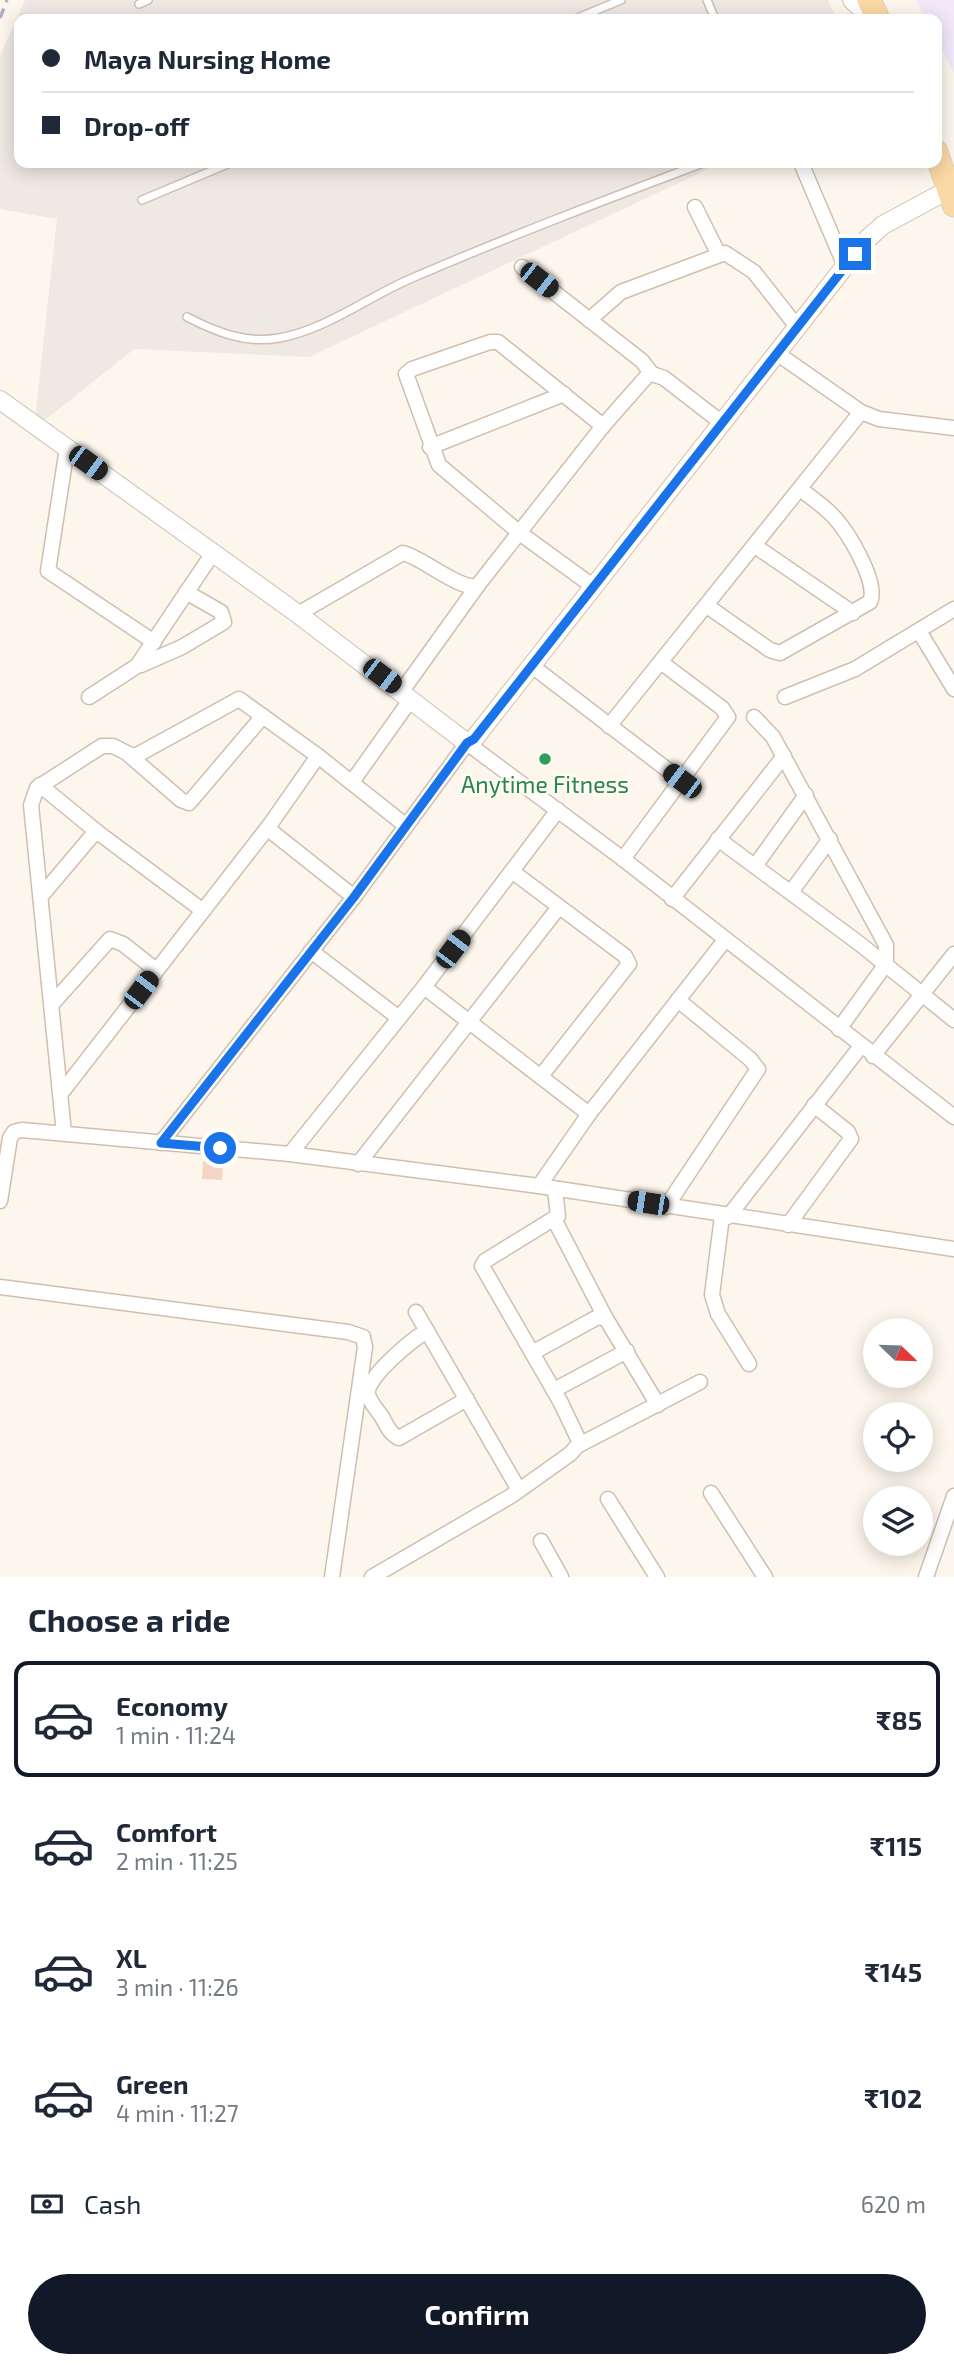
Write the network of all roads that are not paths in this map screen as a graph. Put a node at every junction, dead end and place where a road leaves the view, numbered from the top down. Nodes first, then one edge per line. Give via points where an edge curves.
1 (148, 0) edge
2 (621, 0) edge
3 (852, 0) edge
4 (139, 4) dead end
5 (587, 14) edge
6 (867, 14) edge
7 (218, 168) edge
8 (690, 168) edge
9 (803, 168) edge
10 (941, 168) edge
11 (951, 197) edge
12 (142, 200) dead end
13 (695, 207) dead end
14 (718, 253) junction
15 (522, 267) dead end
16 (845, 267) junction
17 (187, 317) dead end
18 (589, 320) junction
19 (798, 328) junction
20 (778, 354) junction
21 (652, 374) junction
22 (564, 394) junction
23 (0, 400) edge
24 (861, 412) junction
25 (722, 423) junction
26 (603, 426) junction
27 (954, 428) edge
28 (430, 447) junction
29 (67, 448) junction
30 (800, 489) junction
31 (521, 534) junction
32 (755, 546) junction
33 (213, 553) junction
34 (478, 585) junction
35 (594, 587) junction
36 (186, 592) junction
37 (707, 606) junction
38 (954, 609) edge
39 (853, 613) junction
40 (298, 614) junction
41 (919, 631) junction
42 (154, 642) junction
43 (662, 663) junction
44 (137, 666) junction
45 (532, 666) junction
46 (954, 689) edge
47 (407, 695) junction
48 (89, 697) dead end
49 (785, 697) dead end
50 (263, 716) junction
51 (754, 717) dead end
52 (610, 726) junction
53 (467, 743) junction
54 (129, 755) junction
55 (318, 756) junction
56 (783, 756) junction
57 (682, 781) junction
58 (352, 782) junction
59 (40, 785) junction
60 (806, 795) junction
61 (558, 810) junction
62 (405, 825) junction
63 (269, 827) junction
64 (96, 831) junction
65 (718, 839) junction
66 (830, 839) junction
67 (623, 859) junction
68 (755, 866) junction
69 (513, 872) junction
70 (790, 892) junction
71 (42, 895) junction
72 (354, 897) junction
73 (673, 899) junction
74 (559, 906) junction
75 (202, 910) junction
76 (724, 940) junction
77 (312, 951) junction
78 (951, 962) edge
79 (886, 964) junction
80 (156, 970) junction
81 (424, 987) junction
82 (922, 993) junction
83 (678, 1000) junction
84 (52, 1004) junction
85 (399, 1018) junction
86 (470, 1020) junction
87 (954, 1020) edge
88 (839, 1029) junction
89 (861, 1046) junction
90 (873, 1056) junction
91 (541, 1076) junction
92 (62, 1092) junction
93 (814, 1105) junction
94 (589, 1114) junction
95 (954, 1117) edge
96 (64, 1132) junction
97 (161, 1143) junction
98 (290, 1154) junction
99 (358, 1164) junction
100 (539, 1186) junction
101 (555, 1189) junction
102 (0, 1200) edge
103 (666, 1207) junction
104 (725, 1217) junction
105 (554, 1219) junction
106 (788, 1225) junction
107 (954, 1249) edge
108 (0, 1287) edge
109 (416, 1312) dead end
110 (606, 1317) junction
111 (427, 1331) junction
112 (627, 1352) junction
113 (532, 1353) junction
114 (749, 1364) dead end
115 (699, 1382) dead end
116 (554, 1390) junction
117 (467, 1399) junction
118 (658, 1405) junction
119 (579, 1445) junction
120 (519, 1490) junction
121 (711, 1493) dead end
122 (954, 1496) edge
123 (608, 1499) dead end
124 (541, 1541) dead end
125 (331, 1577) edge
126 (372, 1577) edge
127 (561, 1577) edge
128 (657, 1577) edge
129 (765, 1577) edge
130 (926, 1577) edge

1 - 4 lane
2 - 5 lane
3 - 6 street
7 - 12 lane
8 - 17 lane via 444,264 320,324 280,338 237,337
9 - 16 street
10 - 11 main road
11 - 16 street via 883,225
13 - 14 street
14 - 18 street via 621,292
14 - 19 street via 731,254 746,265
15 - 18 street
16 - 19 street
18 - 21 street
19 - 20 street
20 - 24 street
20 - 25 street
21 - 25 street via 664,378
21 - 26 street
22 - 26 street
22 - 28 street
22 - 28 street via 498,342 412,369 406,374 407,382
23 - 29 street
24 - 27 street via 898,423
24 - 30 street
25 - 35 street
26 - 31 street
28 - 31 street via 453,479
29 - 33 street
29 - 42 street via 48,570
30 - 32 street
30 - 39 street via 843,528 872,584 870,602
31 - 34 street
31 - 35 street
32 - 37 street
32 - 39 street
33 - 36 street
33 - 40 street
34 - 40 street via 466,587 403,553
34 - 47 street
35 - 45 street
36 - 42 street
36 - 44 street via 221,612 224,622
37 - 39 street via 780,653
37 - 43 street
38 - 41 street
40 - 47 street
41 - 46 street
41 - 49 street via 840,676
42 - 44 street
43 - 52 street
43 - 57 street via 728,716
44 - 48 street
45 - 52 street
45 - 53 street
47 - 53 street
47 - 58 street
50 - 54 street via 244,701 233,700 139,754
50 - 54 street via 189,803
50 - 55 street
51 - 56 street
52 - 57 street
53 - 61 street
53 - 62 street
54 - 59 street via 102,746
55 - 58 street
55 - 63 street
56 - 60 street
56 - 65 street
57 - 67 street
58 - 62 street
59 - 64 street
59 - 71 street via 32,794 32,805
60 - 66 street
60 - 68 street
61 - 67 street
61 - 69 street
62 - 72 street
63 - 72 street
63 - 75 street
64 - 71 street
64 - 75 street
65 - 68 street
65 - 73 street
66 - 70 street
66 - 79 street via 886,945
67 - 73 street
68 - 70 street
69 - 74 street
69 - 81 street
70 - 79 street
71 - 84 street
72 - 77 street
73 - 76 street
74 - 86 street
74 - 91 street via 625,956 629,964
75 - 80 street
76 - 83 street
76 - 88 street
77 - 85 street
77 - 97 street
78 - 82 street
79 - 82 street
79 - 88 street
80 - 84 street via 110,939
80 - 92 street
81 - 85 street
81 - 86 street
82 - 87 street
82 - 90 street
83 - 94 street
83 - 103 street via 758,1069
84 - 92 street
85 - 98 street
86 - 91 street
86 - 99 street
88 - 89 street
89 - 90 street
89 - 93 street
90 - 95 street
91 - 94 street
92 - 96 street
93 - 104 street
93 - 106 street via 851,1139
94 - 100 street
96 - 97 street
96 - 102 street via 13,1132
97 - 98 street
98 - 99 street
99 - 100 street
100 - 101 street
101 - 103 street
101 - 105 street via 559,1214
103 - 104 street
104 - 106 street
104 - 114 street via 712,1295
105 - 110 street
105 - 113 street via 482,1266
106 - 107 street
108 - 125 street via 363,1337
109 - 111 street
110 - 112 street
110 - 113 street
111 - 117 street
111 - 117 street via 383,1368 369,1387 369,1397 391,1434 399,1438
112 - 116 street
112 - 118 street
113 - 116 street
115 - 118 street
116 - 119 street
117 - 120 street
118 - 119 street
119 - 120 street
120 - 126 street
121 - 129 street
122 - 130 street
123 - 128 street
124 - 127 street

